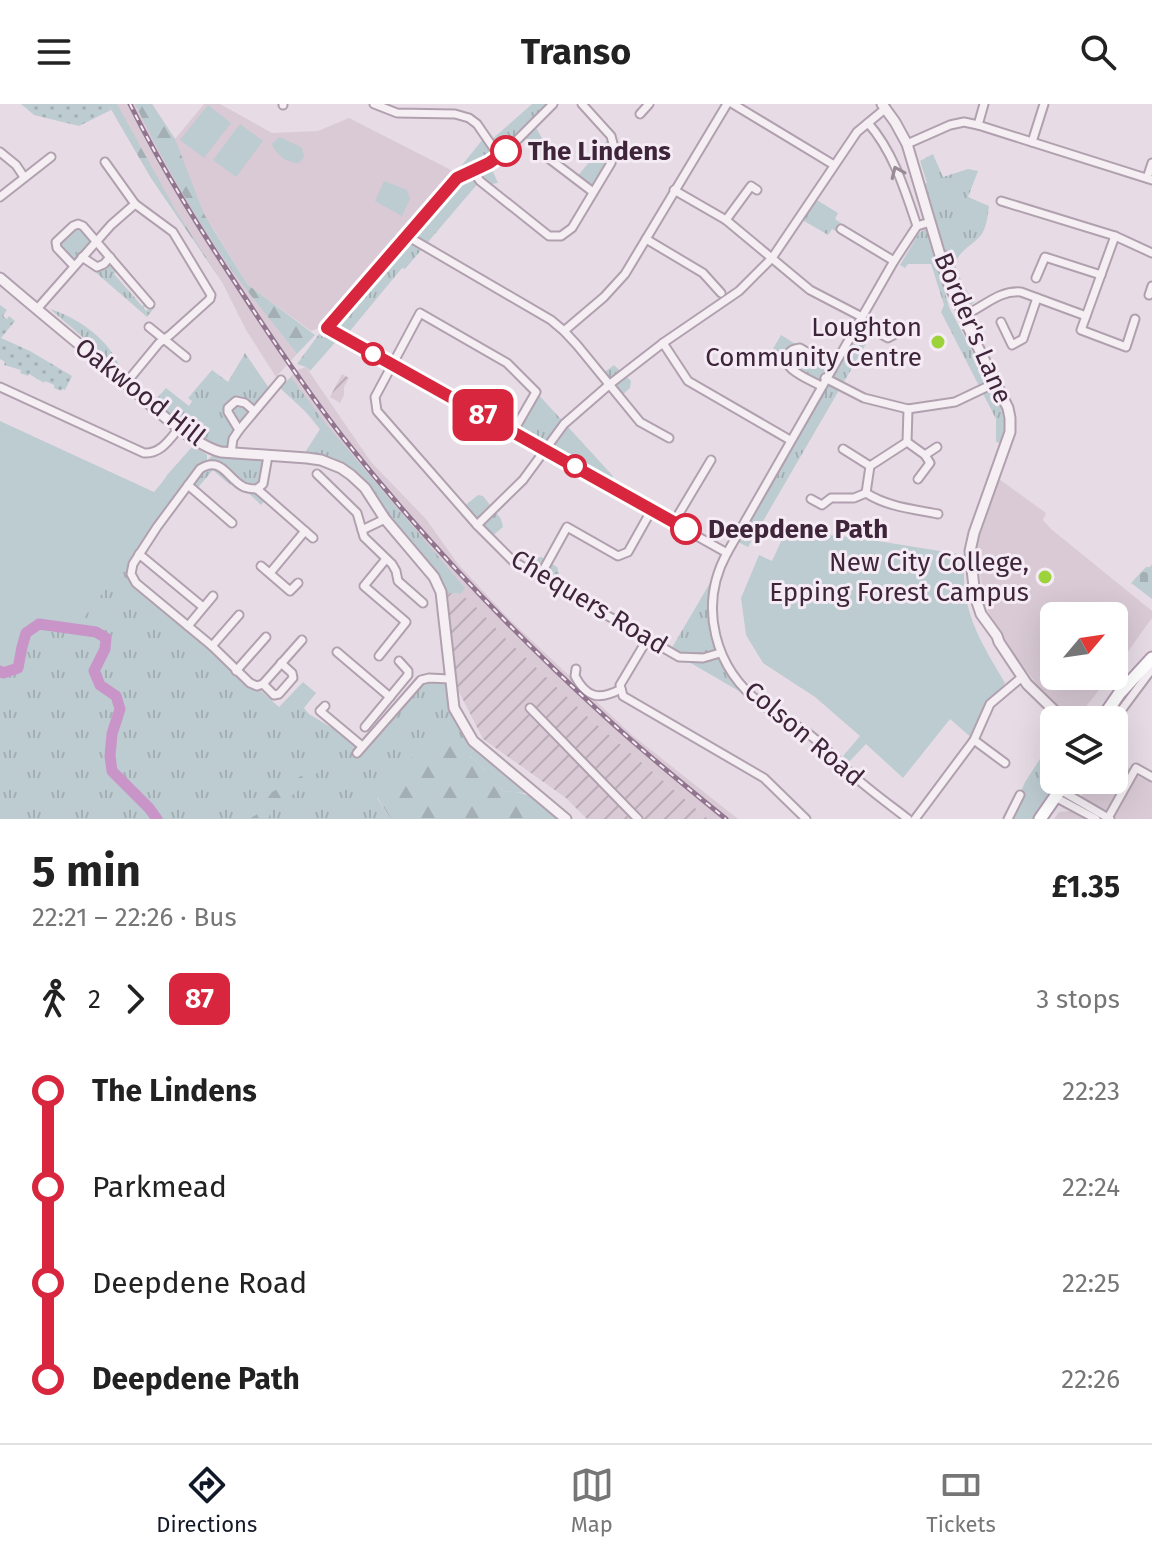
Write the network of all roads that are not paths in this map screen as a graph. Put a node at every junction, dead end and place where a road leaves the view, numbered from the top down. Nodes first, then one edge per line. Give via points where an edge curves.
1 (374, 104) edge
2 (582, 104) edge
3 (649, 104) edge
4 (730, 104) edge
5 (984, 104) edge
6 (1044, 104) edge
7 (550, 105) edge
8 (884, 106) edge
9 (744, 107) edge
10 (640, 114) dead end
11 (868, 123) junction
12 (978, 125) junction
13 (1032, 142) junction
14 (907, 144) junction
15 (0, 152) edge
16 (499, 156) junction
17 (51, 157) dead end
18 (547, 157) dead end
19 (105, 162) dead end
20 (1152, 163) edge
21 (834, 165) junction
22 (473, 171) junction
23 (24, 177) junction
24 (1150, 179) edge
25 (750, 186) dead end
26 (674, 190) junction
27 (593, 192) junction
28 (0, 197) edge
29 (1001, 201) dead end
30 (135, 204) junction
31 (726, 220) junction
32 (930, 222) junction
33 (917, 226) junction
34 (841, 229) dead end
35 (407, 236) junction
36 (1115, 236) junction
37 (646, 239) junction
38 (96, 242) junction
39 (1152, 253) edge
40 (82, 257) junction
41 (110, 257) junction
42 (772, 258) junction
43 (894, 261) junction
44 (74, 266) junction
45 (1101, 275) junction
46 (0, 278) edge
47 (1036, 278) dead end
48 (1152, 286) edge
49 (721, 293) dead end
50 (1149, 295) dead end
51 (1037, 298) junction
52 (150, 304) dead end
53 (37, 309) junction
54 (965, 315) junction
55 (1086, 316) junction
56 (1135, 319) dead end
57 (861, 320) junction
58 (1001, 322) dead end
59 (149, 327) dead end
60 (903, 330) dead end
61 (564, 331) junction
62 (164, 339) junction
63 (663, 343) junction
64 (186, 357) dead end
65 (392, 365) junction
66 (832, 367) junction
67 (825, 378) junction
68 (281, 380) dead end
69 (126, 383) junction
70 (995, 383) junction
71 (610, 384) junction
72 (821, 386) junction
73 (0, 387) edge
74 (908, 409) junction
75 (254, 411) junction
76 (180, 427) junction
77 (239, 430) junction
78 (513, 432) junction
79 (669, 438) dead end
80 (790, 440) junction
81 (907, 442) junction
82 (937, 447) dead end
83 (545, 449) junction
84 (843, 449) dead end
85 (231, 453) junction
86 (925, 455) junction
87 (268, 456) junction
88 (711, 460) dead end
89 (870, 466) junction
90 (317, 474) dead end
91 (918, 479) dead end
92 (188, 485) junction
93 (257, 489) junction
94 (866, 493) junction
95 (811, 499) dead end
96 (651, 511) junction
97 (938, 514) dead end
98 (385, 519) junction
99 (674, 522) junction
100 (232, 523) dead end
101 (477, 525) junction
102 (362, 530) junction
103 (305, 531) junction
104 (313, 538) dead end
105 (727, 553) junction
106 (139, 554) junction
107 (386, 559) junction
108 (261, 566) dead end
109 (270, 573) junction
110 (540, 576) junction
111 (298, 583) dead end
112 (213, 596) dead end
113 (423, 603) dead end
114 (203, 607) junction
115 (239, 615) dead end
116 (188, 626) junction
117 (266, 637) dead end
118 (648, 638) junction
119 (302, 640) dead end
120 (212, 646) junction
121 (337, 652) dead end
122 (720, 653) junction
123 (379, 656) dead end
124 (1152, 658) edge
125 (399, 661) dead end
126 (281, 663) junction
127 (576, 669) dead end
128 (1152, 669) edge
129 (236, 671) junction
130 (1022, 677) junction
131 (450, 679) junction
132 (263, 684) junction
133 (621, 689) junction
134 (389, 696) junction
135 (398, 704) junction
136 (1051, 706) edge
137 (1111, 706) edge
138 (1124, 706) edge
139 (530, 708) dead end
140 (321, 711) dead end
141 (365, 727) dead end
142 (974, 740) junction
143 (1005, 763) dead end
144 (1152, 777) edge
145 (1058, 794) edge
146 (1067, 794) edge
147 (1069, 794) edge
148 (1020, 795) dead end
149 (1109, 818) edge
150 (566, 819) edge
151 (638, 819) edge
152 (806, 819) edge
153 (908, 819) edge
154 (915, 819) edge
155 (1008, 819) edge
156 (1040, 819) edge
157 (1096, 819) edge

1 - 16 street via 397,113 469,118
2 - 27 street via 611,136 615,151
3 - 10 street
4 - 9 street
4 - 26 street
5 - 12 street
6 - 13 street
7 - 16 street
8 - 11 street
8 - 14 street, Border's Lane
9 - 21 street
11 - 21 street
33 -> 11 street, Border's Lane via 890,156
12 - 13 street
12 - 14 street via 950,125
13 - 24 street
14 - 32 street, Border's Lane
15 - 23 street
16 - 22 street
17 - 23 street
18 - 27 street
19 - 30 street
20 - 24 street
21 - 42 street
22 - 27 street via 549,236 572,228
22 - 35 street via 457,178
23 - 28 street
25 - 31 street
26 - 31 street
26 - 37 street
29 - 36 street
30 - 38 street
30 - 62 street via 173,232 211,295
31 - 42 street
32 - 33 street
32 - 54 street, Border's Lane via 948,282
33 - 43 street, Colson Road
34 - 43 street
35 - 61 street
35 - 65 street via 326,330
36 - 39 street
36 - 45 street
37 - 49 street via 703,273
37 - 61 street via 625,274
38 - 40 street
38 - 41 street
38 - 44 street via 78,224 59,238 57,248
40 - 41 street via 97,267
40 - 44 street
41 - 52 street
42 - 57 street via 810,290
42 - 63 street via 739,291
43 - 57 street, Colson Road
44 - 53 street
45 - 47 street via 1045,257
45 - 55 street
46 - 53 street, Oakwood Hill
48 - 50 street
51 - 54 street via 1001,293
51 - 55 street
51 - 58 street via 1024,341 1012,345
53 - 69 street, Oakwood Hill
54 - 70 street, Border's Lane
55 - 56 street via 1081,330 1126,347
57 - 60 street via 888,338
57 - 66 street, Colson Road
59 - 62 street
61 - 71 street
62 - 64 street
62 - 69 street
63 - 71 street
63 - 80 street via 688,381
65 - 78 street
65 - 78 street, Chequers Road via 420,313 507,363 536,392
65 - 101 street, Chequers Road via 375,397 377,411
66 - 67 street, Colson Road
66 - 72 street via 800,348 786,356 789,368
67 - 72 street, Colson Road
67 - 74 street via 864,398
68 - 75 street
69 - 76 street, Oakwood Hill
70 - 74 street via 955,402
70 - 130 street, Border's Lane via 1011,425 970,551 981,614
71 - 79 street via 640,422
71 - 83 street via 564,424
72 - 80 street, Colson Road
73 - 76 street via 144,453 159,450
74 - 81 street
75 - 77 street
75 - 77 street via 245,403 230,405 228,412
76 - 85 street, Oakwood Hill via 209,448
77 - 85 street
78 - 83 street
80 - 105 street, Colson Road
81 - 86 street
81 - 89 street
82 - 86 street
83 - 96 street
83 - 101 street via 523,480
84 - 89 street
85 - 87 street, Oakwood Hill
86 - 91 street via 930,463
87 - 93 street via 263,484
87 - 98 street, Oakwood Hill via 321,460 341,468 365,488
88 - 99 street
89 - 94 street
90 - 102 street via 357,513
92 - 93 street via 204,466 215,465 242,486
92 - 100 street
92 - 106 street
93 - 103 street
94 - 95 street via 831,498 822,505
94 - 97 street via 897,507
96 - 99 street
96 - 110 street via 628,552 618,556 567,527
98 - 102 street
98 - 131 street, Oakwood Hill via 441,592
99 - 105 street
101 - 110 street, Chequers Road via 513,561
102 - 107 street
103 - 104 street
103 - 109 street
105 - 122 street, Colson Road via 714,587 712,619
106 - 114 street
106 - 116 street via 131,574 136,583
107 - 113 street via 398,581
107 - 123 street via 364,586 406,622
108 - 109 street
109 - 111 street via 290,591
110 - 118 street, Chequers Road
112 - 114 street
114 - 116 street
115 - 120 street
116 - 120 street
117 - 129 street
118 - 122 street, Chequers Road via 679,657
118 - 133 street
119 - 126 street
120 - 129 street
121 - 134 street
122 - 153 street, Colson Road via 763,705 815,739
124 - 137 main road
125 - 134 street via 408,675
126 - 132 street
126 - 132 street via 293,678 279,694
127 - 133 street via 582,687 599,697
128 - 138 street
129 - 132 street via 250,683
130 - 136 street, Border's Lane
130 - 142 street via 990,704
131 - 135 street via 421,680
131 - 150 street, Oakwood Hill via 454,708 473,741
133 - 152 street via 623,696 764,778
134 - 135 street
134 - 141 street
135 - 140 street via 360,750
139 - 151 street
142 - 143 street
142 - 154 street
144 - 149 street via 1136,768
145 - 156 main road
146 - 157 street
147 - 149 street
148 - 155 street

